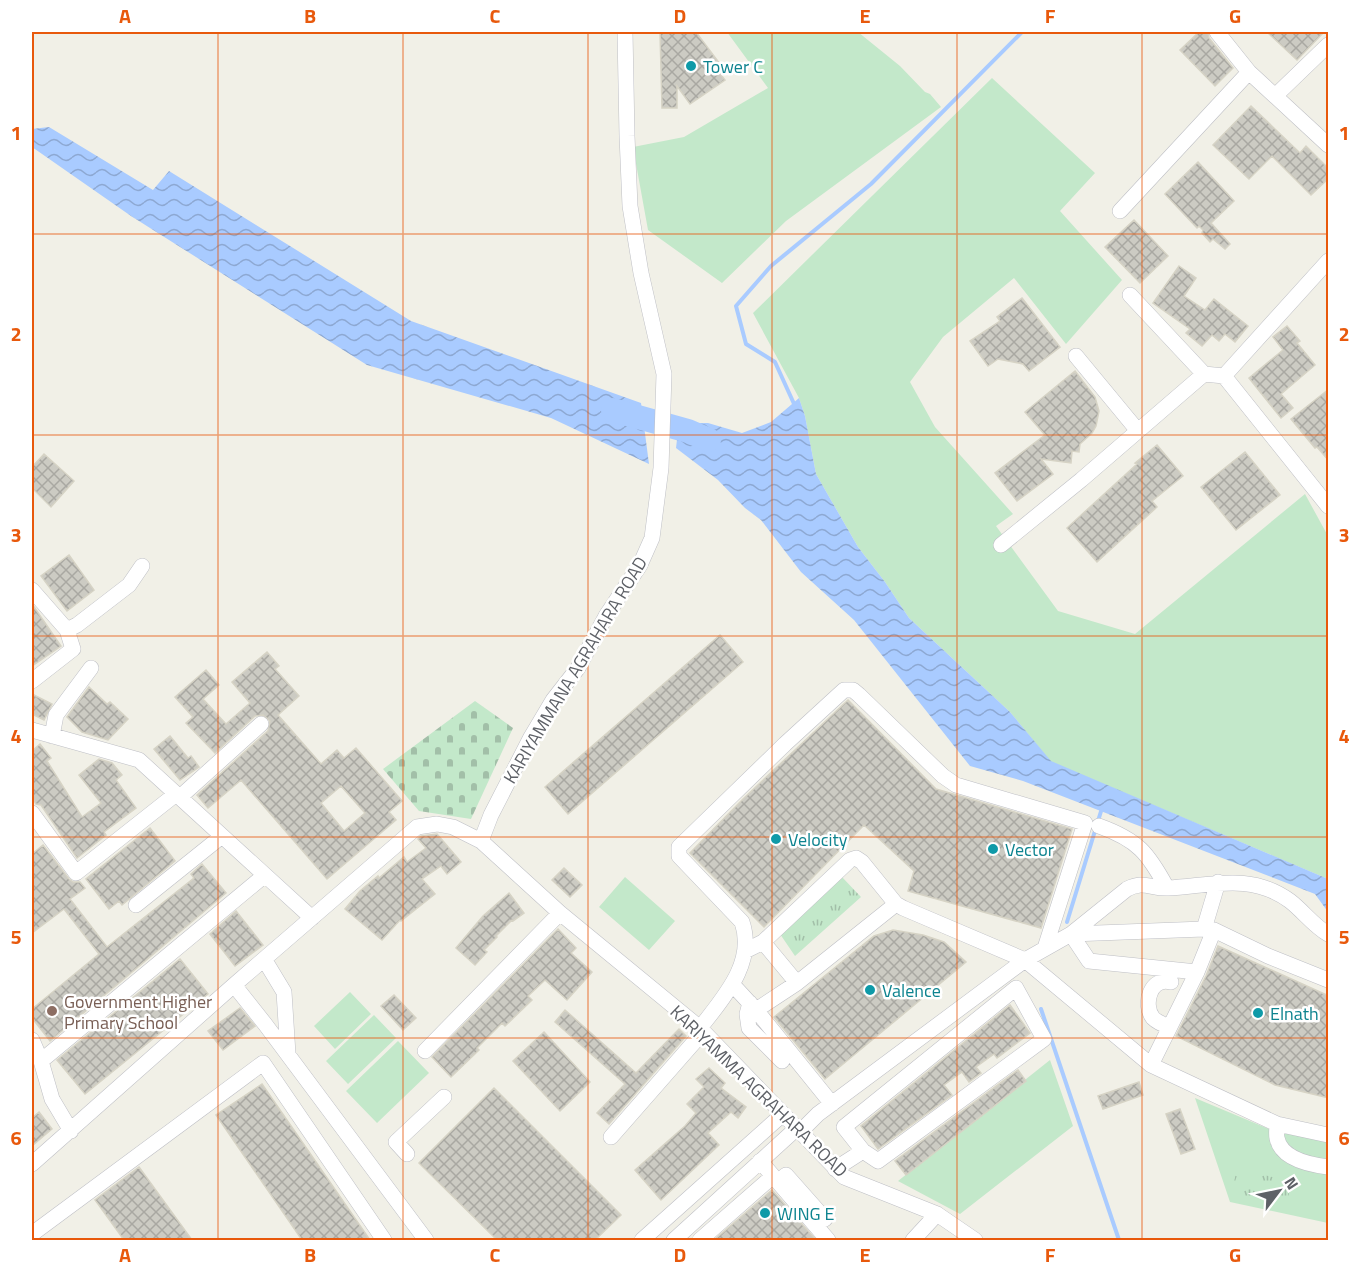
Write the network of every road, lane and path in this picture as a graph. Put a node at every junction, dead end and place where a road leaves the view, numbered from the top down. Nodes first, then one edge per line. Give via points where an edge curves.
1 (625, 32) edge
2 (1217, 32) edge
3 (1329, 45) edge
4 (1250, 72) junction
5 (1275, 96) junction
6 (1329, 145) edge
7 (1120, 211) dead end
8 (1329, 261) edge
9 (1130, 295) dead end
10 (1076, 356) dead end
11 (1204, 374) junction
12 (1224, 376) junction
13 (1138, 431) junction
14 (1329, 506) edge
15 (1001, 545) dead end
16 (142, 566) dead end
17 (32, 590) edge
18 (67, 630) junction
19 (91, 668) dead end
20 (32, 681) edge
21 (261, 724) dead end
22 (32, 730) edge
23 (52, 736) junction
24 (178, 795) junction
25 (33, 819) edge
26 (1099, 826) dead end
27 (222, 836) junction
28 (480, 841) junction
29 (265, 875) junction
30 (1218, 882) junction
31 (1167, 888) junction
32 (896, 904) junction
33 (136, 905) dead end
34 (560, 913) junction
35 (312, 918) junction
36 (1209, 930) junction
37 (1071, 934) junction
38 (1329, 934) edge
39 (762, 942) junction
40 (1045, 948) junction
41 (745, 951) junction
42 (264, 959) junction
43 (1025, 960) junction
44 (1197, 972) junction
45 (1329, 980) edge
46 (1171, 982) dead end
47 (797, 983) junction
48 (234, 985) junction
49 (733, 985) junction
50 (753, 1006) junction
51 (1170, 1028) junction
52 (702, 1030) junction
53 (32, 1041) edge
54 (425, 1051) dead end
55 (288, 1054) junction
56 (41, 1061) junction
57 (782, 1061) dead end
58 (1151, 1065) junction
59 (444, 1097) dead end
60 (832, 1104) junction
61 (783, 1114) junction
62 (1276, 1124) junction
63 (799, 1130) junction
64 (71, 1131) junction
65 (1329, 1135) edge
66 (611, 1137) dead end
67 (863, 1151) junction
68 (407, 1154) dead end
69 (760, 1161) junction
70 (32, 1164) edge
71 (1329, 1167) edge
72 (836, 1169) junction
73 (775, 1179) junction
74 (937, 1214) junction
75 (825, 1219) dead end
76 (32, 1234) edge
77 (384, 1240) edge
78 (426, 1240) edge
79 (642, 1240) edge
80 (674, 1240) edge
81 (700, 1240) edge
82 (828, 1240) edge
83 (913, 1240) edge
84 (975, 1240) edge

1 - 28 street, KARIYAMMANA AGRAHARA ROAD via 630,206 664,374 662,468 652,538 578,668 531,736
2 - 4 street
3 - 5 street
4 - 5 street
4 - 7 street
5 - 6 street
8 - 12 street
9 - 11 street
10 - 13 street
11 - 12 street
11 - 13 street
12 - 14 street
13 - 15 street
16 - 18 street via 129,585
17 - 18 street
18 - 20 street via 73,649
19 - 23 street via 56,715
21 - 24 street
22 - 23 street
23 - 24 street via 139,760
24 - 25 street via 76,873
24 - 27 street
26 - 31 street via 1140,846
27 - 29 street
27 - 33 street
28 - 34 street, KARIYAMMA AGRAHARA ROAD
28 - 35 street, KARIYAMMA AGRAHARA ROAD via 453,827 417,827
29 - 35 street
29 - 56 street
30 - 31 street
30 - 36 street
30 - 38 street via 1244,882 1277,893
31 - 37 street via 1135,885
32 - 39 street via 856,858
32 - 43 street
32 - 47 street
34 - 52 street, KARIYAMMA AGRAHARA ROAD
34 - 54 street
35 - 42 street, KARIYAMMA AGRAHARA ROAD
36 - 37 street
36 - 44 street
36 - 45 street
37 - 40 street
37 - 44 street via 1089,961
39 - 41 street
39 - 47 street
40 - 41 street via 1084,823 943,777 853,690 844,690 680,848 679,855 742,922
40 - 43 street
41 - 49 street
42 - 48 street, KARIYAMMA AGRAHARA ROAD
42 - 55 street via 284,992
43 - 58 street
43 - 60 street
44 - 51 street
46 - 51 street via 1154,987 1147,1001 1153,1017
47 - 50 street
48 - 55 street
48 - 64 street, KARIYAMMA AGRAHARA ROAD
49 - 50 street
49 - 52 street
50 - 57 street via 747,1014 749,1028
50 - 60 street
51 - 58 street
52 - 61 street, KARIYAMMA AGRAHARA ROAD
52 - 66 street
53 - 56 street
55 - 78 street
56 - 64 street via 52,1099
58 - 62 street
59 - 68 street via 396,1143
60 - 63 street
61 - 63 street, KARIYAMMA AGRAHARA ROAD
61 - 79 street
62 - 65 street
62 - 71 street via 1277,1138 1286,1154
63 - 69 street
63 - 72 street, KARIYAMMA AGRAHARA ROAD
64 - 70 street, KARIYAMMA AGRAHARA ROAD
67 - 67 street via 844,1127 1016,988 1044,1039 878,1161
67 - 72 street
69 - 73 street
69 - 80 street
72 - 74 street, KARIYAMMA AGRAHARA ROAD via 844,1177
73 - 75 street via 786,1175
73 - 81 street
73 - 82 street
74 - 83 street
74 - 84 street, KARIYAMMA AGRAHARA ROAD
76 - 77 street via 262,1064

